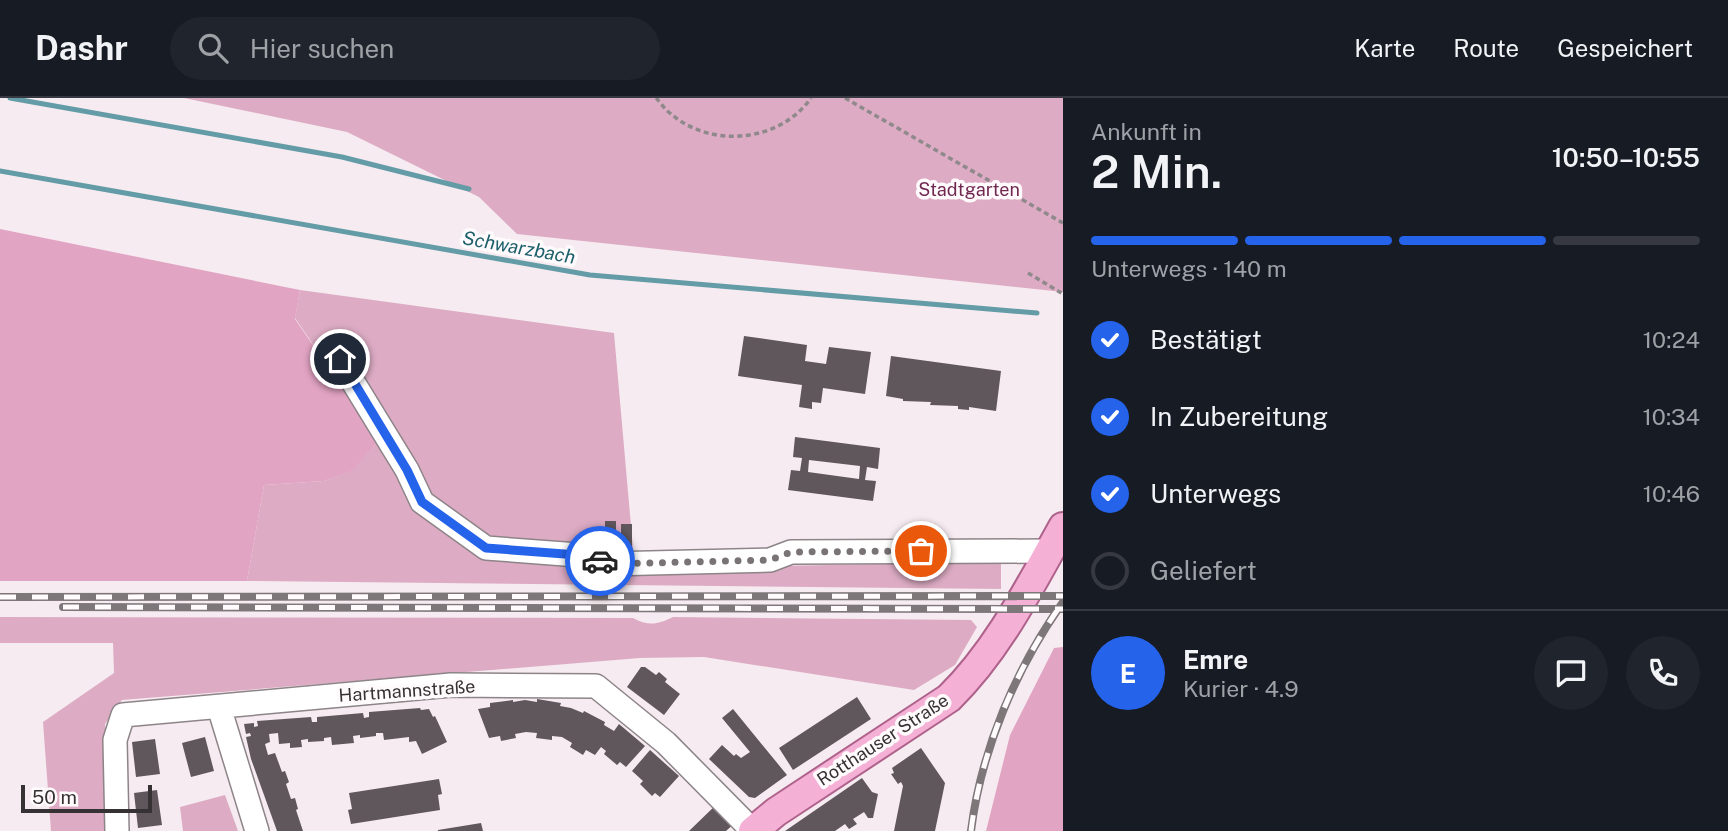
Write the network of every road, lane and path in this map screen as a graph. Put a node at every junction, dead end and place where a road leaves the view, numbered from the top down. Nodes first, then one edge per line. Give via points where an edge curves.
1 (656, 98) edge
2 (811, 98) edge
3 (845, 98) edge
4 (1063, 223) edge
5 (1028, 273) dead end
6 (1063, 294) edge
7 (340, 359) dead end
8 (1057, 539) edge
9 (219, 707) junction
10 (117, 831) edge
11 (257, 831) edge
12 (753, 831) edge

1 - 2 path via 671,115 696,130 725,137 754,135 781,125
3 - 4 path
5 - 6 path
7 - 8 street via 422,502 486,548 578,555 608,564 770,560 791,552
8 - 12 main road, Rotthauser Straße via 969,679 949,698
9 - 10 street, Hartmannstraße via 123,715 116,740
9 - 11 street
9 - 12 street, Hartmannstraße via 451,685 596,687 666,743

